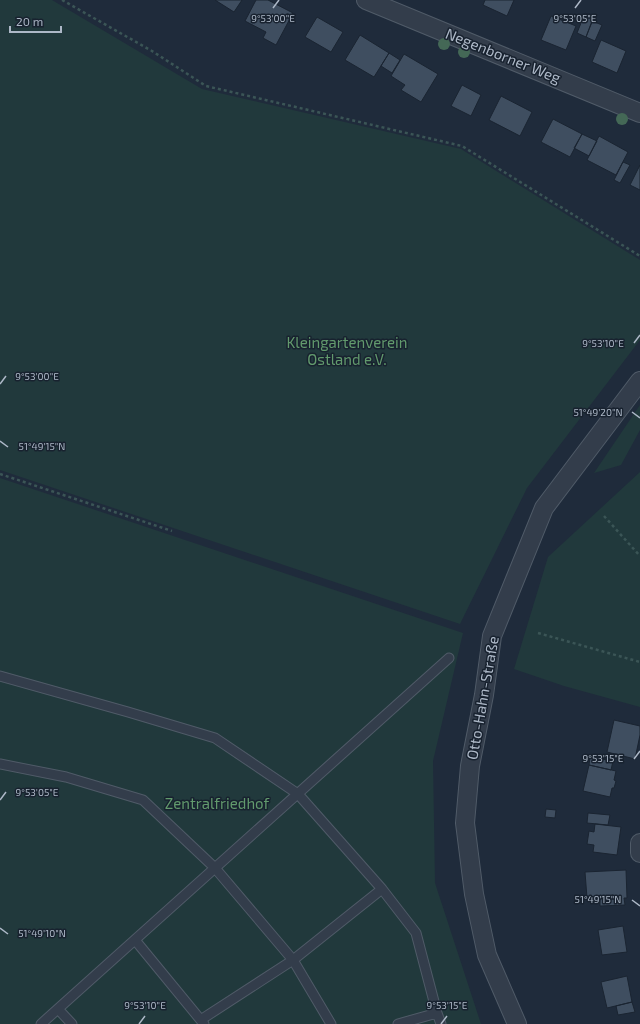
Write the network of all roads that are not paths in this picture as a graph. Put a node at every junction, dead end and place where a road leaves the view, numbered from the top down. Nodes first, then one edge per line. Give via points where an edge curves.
1 (366, 0) edge
2 (640, 113) edge
3 (640, 381) edge
4 (449, 658) dead end
5 (0, 676) edge
6 (0, 764) edge
7 (298, 794) junction
8 (640, 843) edge
9 (640, 854) edge
10 (215, 868) junction
11 (382, 889) junction
12 (135, 940) junction
13 (293, 960) junction
14 (58, 1008) junction
15 (436, 1013) junction
16 (203, 1022) edge
17 (41, 1024) edge
18 (72, 1024) edge
19 (331, 1024) edge
20 (398, 1024) edge
21 (441, 1024) edge
22 (517, 1024) edge

1 - 2 street, Negenborner Weg
3 - 22 street, Otto-Hahn-Straße via 544,508 492,636 470,766 465,823 474,894 487,955
4 - 7 lane
5 - 7 lane via 215,738
6 - 10 lane via 66,777 143,800
7 - 10 lane
7 - 11 lane
8 - 9 street
10 - 12 lane
10 - 13 lane
11 - 13 lane
11 - 15 lane via 416,933
12 - 14 lane
12 - 16 lane
13 - 16 lane
13 - 19 lane
14 - 17 lane
14 - 18 lane
15 - 20 lane
15 - 21 lane

